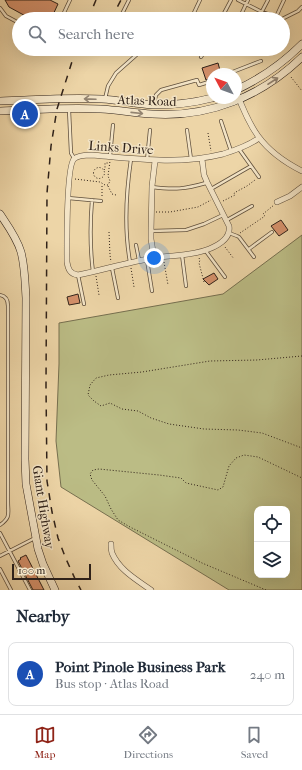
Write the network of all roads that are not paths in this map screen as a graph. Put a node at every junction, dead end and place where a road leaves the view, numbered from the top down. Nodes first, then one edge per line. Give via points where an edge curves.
1 (70, 0) edge
2 (129, 0) edge
3 (200, 0) edge
4 (231, 0) edge
5 (238, 0) edge
6 (248, 0) edge
7 (268, 0) edge
8 (284, 0) edge
9 (246, 4) junction
10 (302, 7) edge
11 (0, 8) edge
12 (64, 12) edge
13 (123, 12) edge
14 (194, 12) edge
15 (225, 12) edge
16 (242, 12) edge
17 (262, 12) joint
18 (279, 12) edge
19 (290, 15) edge
20 (12, 19) edge
21 (302, 44) edge
22 (290, 55) edge
23 (135, 56) edge
24 (289, 56) edge
25 (302, 57) edge
26 (261, 61) dead end
27 (242, 68) edge
28 (206, 83) edge
29 (242, 87) edge
30 (242, 98) edge
31 (206, 99) edge
32 (105, 100) junction
33 (0, 101) edge
34 (226, 104) edge
35 (241, 104) edge
36 (154, 105) junction
37 (69, 109) junction
38 (0, 111) edge
39 (221, 121) dead end
40 (113, 125) dead end
41 (150, 130) dead end
42 (187, 130) dead end
43 (259, 138) junction
44 (239, 149) junction
45 (232, 151) junction
46 (110, 157) junction
47 (74, 158) junction
48 (130, 159) junction
49 (202, 159) junction
50 (147, 160) junction
51 (191, 160) junction
52 (155, 161) junction
53 (251, 166) junction
54 (302, 171) edge
55 (259, 177) road end
56 (207, 182) junction
57 (152, 186) junction
58 (302, 187) edge
59 (210, 189) junction
60 (68, 198) junction
61 (92, 200) junction
62 (101, 201) road end
63 (277, 202) road end
64 (252, 206) dead end
65 (0, 214) edge
66 (223, 215) junction
67 (226, 220) junction
68 (151, 231) junction
69 (272, 232) dead end
70 (229, 233) junction
71 (136, 245) dead end
72 (248, 249) junction
73 (205, 250) junction
74 (182, 254) junction
75 (254, 257) dead end
76 (154, 258) junction
77 (147, 259) junction
78 (139, 261) junction
79 (130, 263) junction
80 (112, 268) junction
81 (94, 272) junction
82 (77, 275) junction
83 (225, 277) dead end
84 (186, 286) dead end
85 (152, 291) dead end
86 (0, 296) edge
87 (118, 298) dead end
88 (84, 304) dead end
89 (0, 525) edge
90 (0, 534) edge
91 (36, 538) junction
92 (111, 544) dead end
93 (10, 551) junction
94 (0, 556) edge
95 (0, 568) edge
96 (11, 590) edge
97 (30, 590) edge
98 (54, 590) edge
99 (151, 590) edge

1 - 12 lane
2 - 13 lane
3 - 14 lane
4 - 15 lane
5 - 9 lane
6 - 9 lane
7 - 17 lane
8 - 18 lane
9 - 16 lane
9 - 17 lane
10 - 19 lane
11 - 20 lane
21 - 22 street
23 - 32 lane via 112,80
24 - 29 street via 271,71
30 -> 25 street, Atlas Road via 286,71
26 - 27 lane
28 - 36 lane via 199,85 198,80 161,90 156,95
31 - 36 street, Atlas Road
32 -> 33 street, Atlas Road via 76,98
32 - 36 street, Atlas Road
37 -> 34 street, Atlas Road via 175,114
35 - 43 street
37 - 38 street, Atlas Road
37 - 47 lane via 71,153
39 - 45 lane
40 - 46 lane
41 - 50 lane
42 - 51 lane
43 - 44 street, Links Drive
43 - 54 street via 283,160
44 - 45 street, Links Drive
44 - 53 lane
45 - 49 street, Links Drive
46 - 47 street, Links Drive via 82,155
46 - 48 street, Links Drive
47 - 60 street, Links Drive
48 - 50 street, Links Drive
48 - 79 lane via 126,210
49 - 51 street, Links Drive
49 - 56 street
50 - 52 street, Links Drive
51 - 52 street, Links Drive
52 - 57 street
53 - 55 lane
53 - 59 lane
56 - 57 lane via 177,189
56 - 59 street
57 - 68 street
58 - 63 street
59 - 66 street
60 - 61 lane
60 - 82 street, Links Drive via 67,262 68,269
61 - 62 lane
61 - 81 lane via 90,224
64 - 67 lane
65 - 91 street, Giant Highway via 11,229 21,252 25,272 26,484
66 - 67 street
66 - 68 lane via 196,228
67 - 70 street
68 - 76 street
69 - 72 lane
70 - 72 lane via 237,236
70 - 73 street via 222,242
71 - 78 lane
72 - 75 lane
73 - 74 street
73 - 83 lane
74 - 76 street
74 - 84 lane
76 - 77 street
77 - 78 street
77 - 85 lane
78 - 79 street
79 - 80 street
80 - 81 street
80 - 87 lane
81 - 82 street
82 - 88 lane
86 - 89 lane via 8,301 8,516
90 - 93 lane
91 - 93 lane
91 - 98 street, Giant Highway
92 - 99 street via 111,552 119,565
93 - 94 lane
93 - 97 lane
95 - 96 lane

